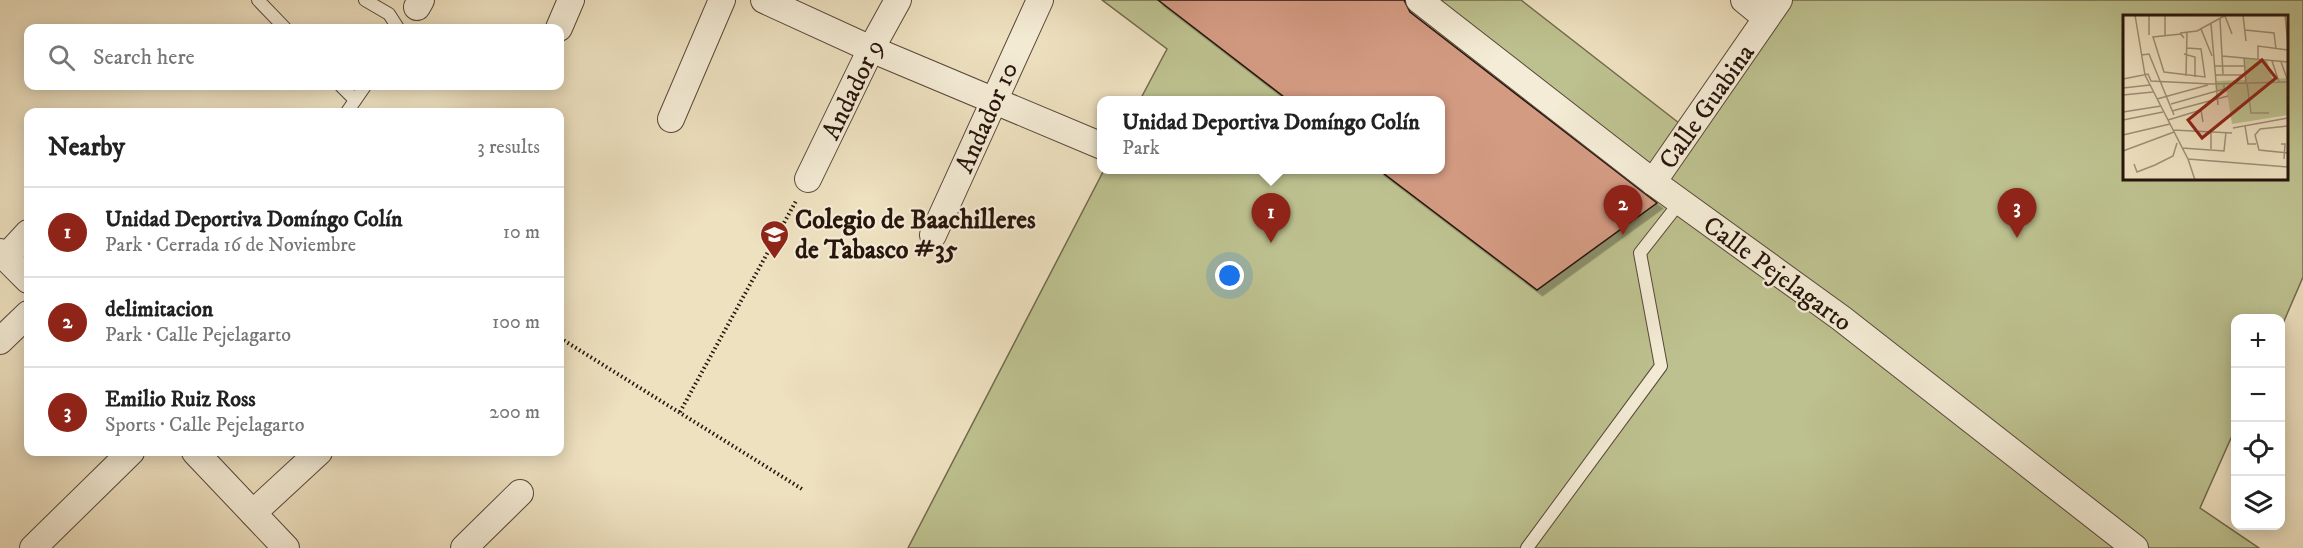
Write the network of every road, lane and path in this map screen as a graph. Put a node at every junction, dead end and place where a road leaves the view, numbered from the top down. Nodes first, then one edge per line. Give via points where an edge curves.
1 (258, 0) edge
2 (365, 0) edge
3 (572, 0) edge
4 (722, 0) edge
5 (764, 0) edge
6 (898, 0) edge
7 (1040, 0) edge
8 (1419, 0) edge
9 (1744, 0) edge
10 (1772, 9) edge
11 (281, 24) edge
12 (395, 24) edge
13 (561, 24) edge
14 (871, 49) junction
15 (345, 90) edge
16 (362, 90) edge
17 (355, 100) junction
18 (993, 101) junction
19 (350, 108) edge
20 (671, 119) dead end
21 (1097, 144) edge
22 (808, 180) joint
23 (1653, 182) junction
24 (1680, 202) junction
25 (933, 235) dead end
26 (24, 237) edge
27 (3, 254) edge
28 (24, 276) edge
29 (24, 318) edge
30 (564, 340) edge
31 (0, 341) edge
32 (680, 412) junction
33 (127, 456) edge
34 (199, 456) edge
35 (315, 456) edge
36 (802, 489) dead end
37 (520, 493) dead end
38 (254, 513) junction
39 (1532, 546) edge
40 (284, 547) edge
41 (33, 548) edge
42 (464, 548) edge
43 (2135, 548) edge

1 - 11 lane
2 - 12 lane via 389,14
3 - 13 street
4 - 20 street
5 - 14 street
6 - 14 street, Andador 9
7 - 18 street, Andador 10
8 - 23 street, Calle Pejelagarto
9 - 10 street
10 - 23 street, Calle Guabina
14 - 18 street
14 - 22 street, Andador 9
15 - 17 lane
16 - 17 lane
17 - 19 lane
18 - 21 street
18 - 25 street, Andador 10
22 - 32 path
23 - 24 street, Calle Pejelagarto
24 - 39 lane via 1640,253 1661,366
24 - 43 street, Calle Pejelagarto via 1841,318
26 - 27 street
27 - 28 street
29 - 31 street
30 - 32 path
32 - 36 path
33 - 41 street
34 - 38 street
35 - 38 street
37 - 42 street
38 - 40 street

